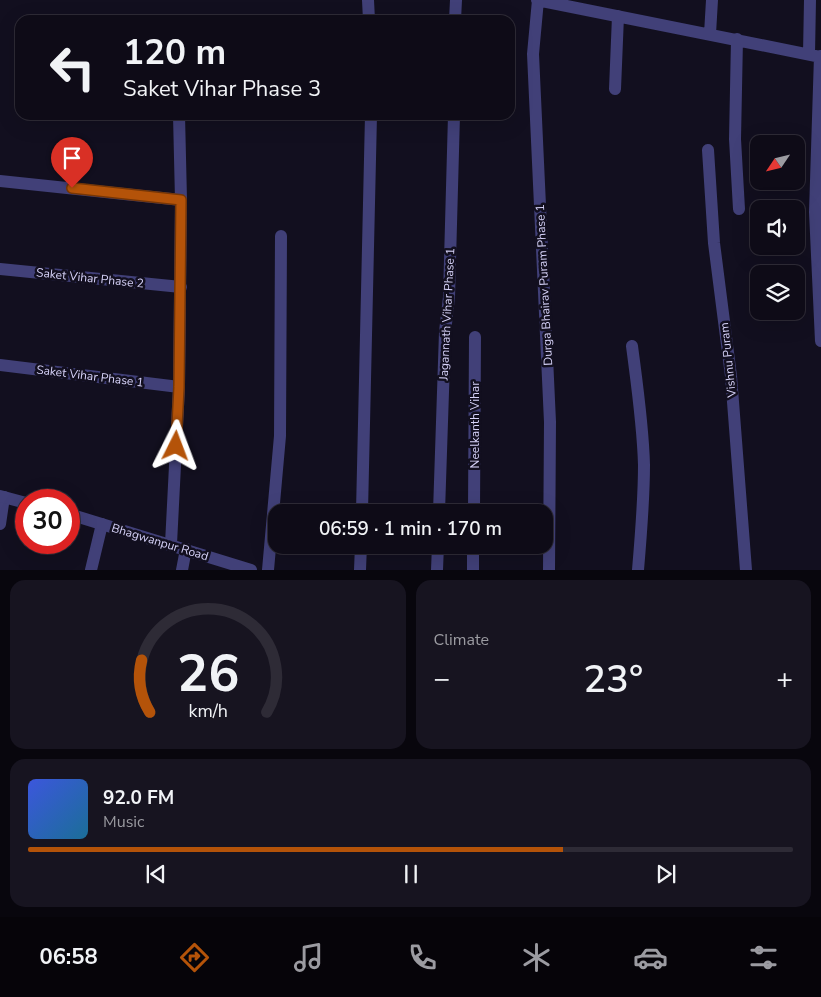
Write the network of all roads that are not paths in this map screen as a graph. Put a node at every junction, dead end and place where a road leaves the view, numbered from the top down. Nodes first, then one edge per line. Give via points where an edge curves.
1 (368, 0) edge
2 (456, 0) edge
3 (538, 0) edge
4 (712, 0) edge
5 (810, 0) edge
6 (369, 15) edge
7 (455, 15) edge
8 (618, 16) junction
9 (710, 34) junction
10 (737, 39) junction
11 (817, 56) edge
12 (615, 89) dead end
13 (179, 120) edge
14 (371, 120) edge
15 (454, 120) edge
16 (708, 150) dead end
17 (0, 181) edge
18 (181, 200) junction
19 (740, 209) dead end
20 (281, 236) dead end
21 (0, 270) edge
22 (181, 287) junction
23 (475, 337) dead end
24 (821, 341) edge
25 (632, 346) dead end
26 (0, 365) edge
27 (179, 387) junction
28 (2, 497) edge
29 (15, 500) edge
30 (362, 504) edge
31 (439, 504) edge
32 (474, 504) edge
33 (80, 517) edge
34 (0, 524) edge
35 (102, 524) junction
36 (171, 544) junction
37 (186, 549) junction
38 (361, 554) edge
39 (438, 554) edge
40 (473, 554) edge
41 (91, 570) edge
42 (182, 570) edge
43 (251, 570) edge
44 (268, 570) edge
45 (360, 570) edge
46 (437, 570) edge
47 (473, 570) edge
48 (549, 570) edge
49 (638, 570) edge
50 (746, 570) edge

1 - 6 street
2 - 7 street
3 - 8 street
3 - 48 street, Durga Bhairav Puram Phase 1 via 533,54 550,422
4 - 9 street
5 - 11 street
8 - 9 street
8 - 12 street
9 - 10 street
10 - 11 street
10 - 19 street via 735,139
11 - 24 street via 815,212
13 - 18 street
14 - 30 street
15 - 31 street, Jagannath Vihar Phase 1
16 - 50 street, Vishnu Puram
17 - 18 street
18 - 22 street
20 - 44 street via 280,436
21 - 22 street, Saket Vihar Phase 2
22 - 27 street
23 - 32 street, Neelkanth Vihar
25 - 49 street via 644,466
26 - 27 street, Saket Vihar Phase 1
27 - 36 street
28 - 29 street
28 - 34 street
33 - 35 street, Bhagwanpur Road
35 - 36 street, Bhagwanpur Road
35 - 41 street
36 - 37 street, Bhagwanpur Road
37 - 42 street
37 - 43 street, Bhagwanpur Road
38 - 45 street
39 - 46 street
40 - 47 street

